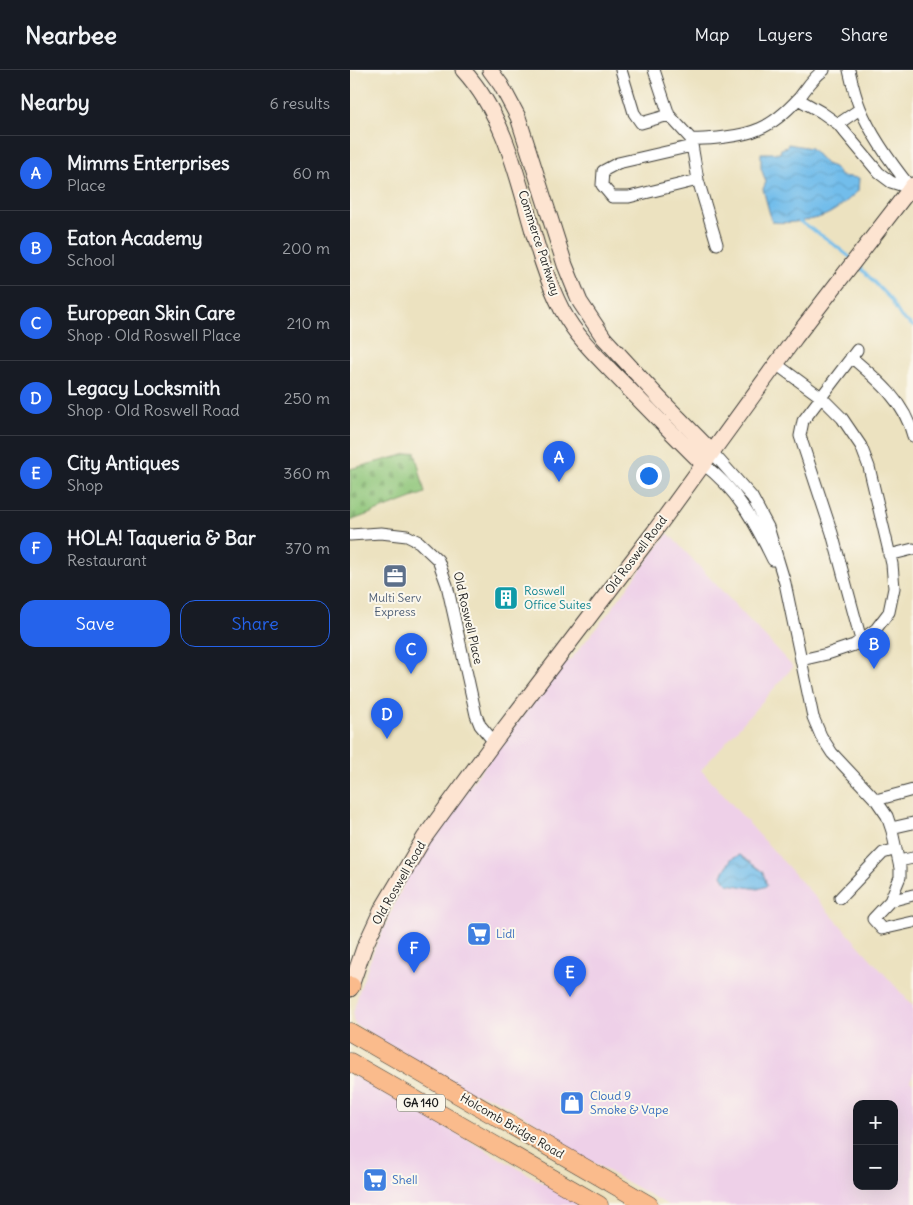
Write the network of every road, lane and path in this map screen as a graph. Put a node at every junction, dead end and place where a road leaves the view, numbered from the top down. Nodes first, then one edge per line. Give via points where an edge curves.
1 (463, 70) edge
2 (490, 70) edge
3 (621, 70) edge
4 (654, 70) edge
5 (824, 70) edge
6 (849, 70) edge
7 (798, 99) junction
8 (860, 109) junction
9 (669, 115) junction
10 (838, 124) junction
11 (692, 142) junction
12 (698, 180) junction
13 (912, 187) edge
14 (717, 244) dead end
15 (776, 364) junction
16 (821, 397) junction
17 (913, 436) edge
18 (707, 458) junction
19 (350, 534) edge
20 (913, 549) edge
21 (890, 555) junction
22 (861, 640) junction
23 (801, 660) junction
24 (494, 742) junction
25 (913, 790) edge
26 (876, 800) junction
27 (913, 823) edge
28 (891, 828) junction
29 (896, 849) junction
30 (913, 858) edge
31 (899, 861) junction
32 (913, 895) edge
33 (840, 898) dead end
34 (890, 901) junction
35 (913, 922) edge
36 (350, 987) edge
37 (350, 1032) edge
38 (352, 1065) edge
39 (599, 1205) edge
40 (649, 1205) edge

1 - 18 street, Commerce Parkway via 484,96 500,125 546,271 563,311 590,350
2 - 18 street, Commerce Parkway via 518,117 580,302 604,338 660,399
3 - 9 street via 634,113 641,123
4 - 9 street
5 - 7 street
6 - 8 street
7 - 10 street
7 - 11 street via 775,120 758,130
8 - 10 street
8 - 13 street via 885,155
9 - 11 street
10 - 13 street via 879,174 891,182
11 - 12 street
11 - 12 street via 618,163 603,171 602,185 612,197 629,197
12 - 14 street
13 - 15 street, Old Roswell Road
15 - 16 street
15 - 18 street, Old Roswell Road
16 - 17 street via 854,354 904,412
16 - 21 street via 842,418 861,446
16 - 22 street via 804,421 800,436 832,533
18 - 23 street via 743,504 785,583
18 - 24 street, Old Roswell Road
19 - 24 street, Old Roswell Place via 407,536 419,542 438,560 447,585 476,715
20 - 21 street
21 - 22 street via 894,588 889,612 876,629
22 - 23 street via 854,645
23 - 26 street via 813,718 821,736 842,765
24 - 36 street, Old Roswell Road via 404,870 371,933
25 - 26 street
26 - 28 street
27 - 28 street
28 - 29 street
29 - 31 street
29 - 33 street via 883,853
30 - 31 street
31 - 34 street via 900,877
32 - 34 street
34 - 35 street via 873,919 882,929
37 - 40 main road, Holcomb Bridge Road / GA 140
38 - 39 main road, Holcomb Bridge Road / GA 140

